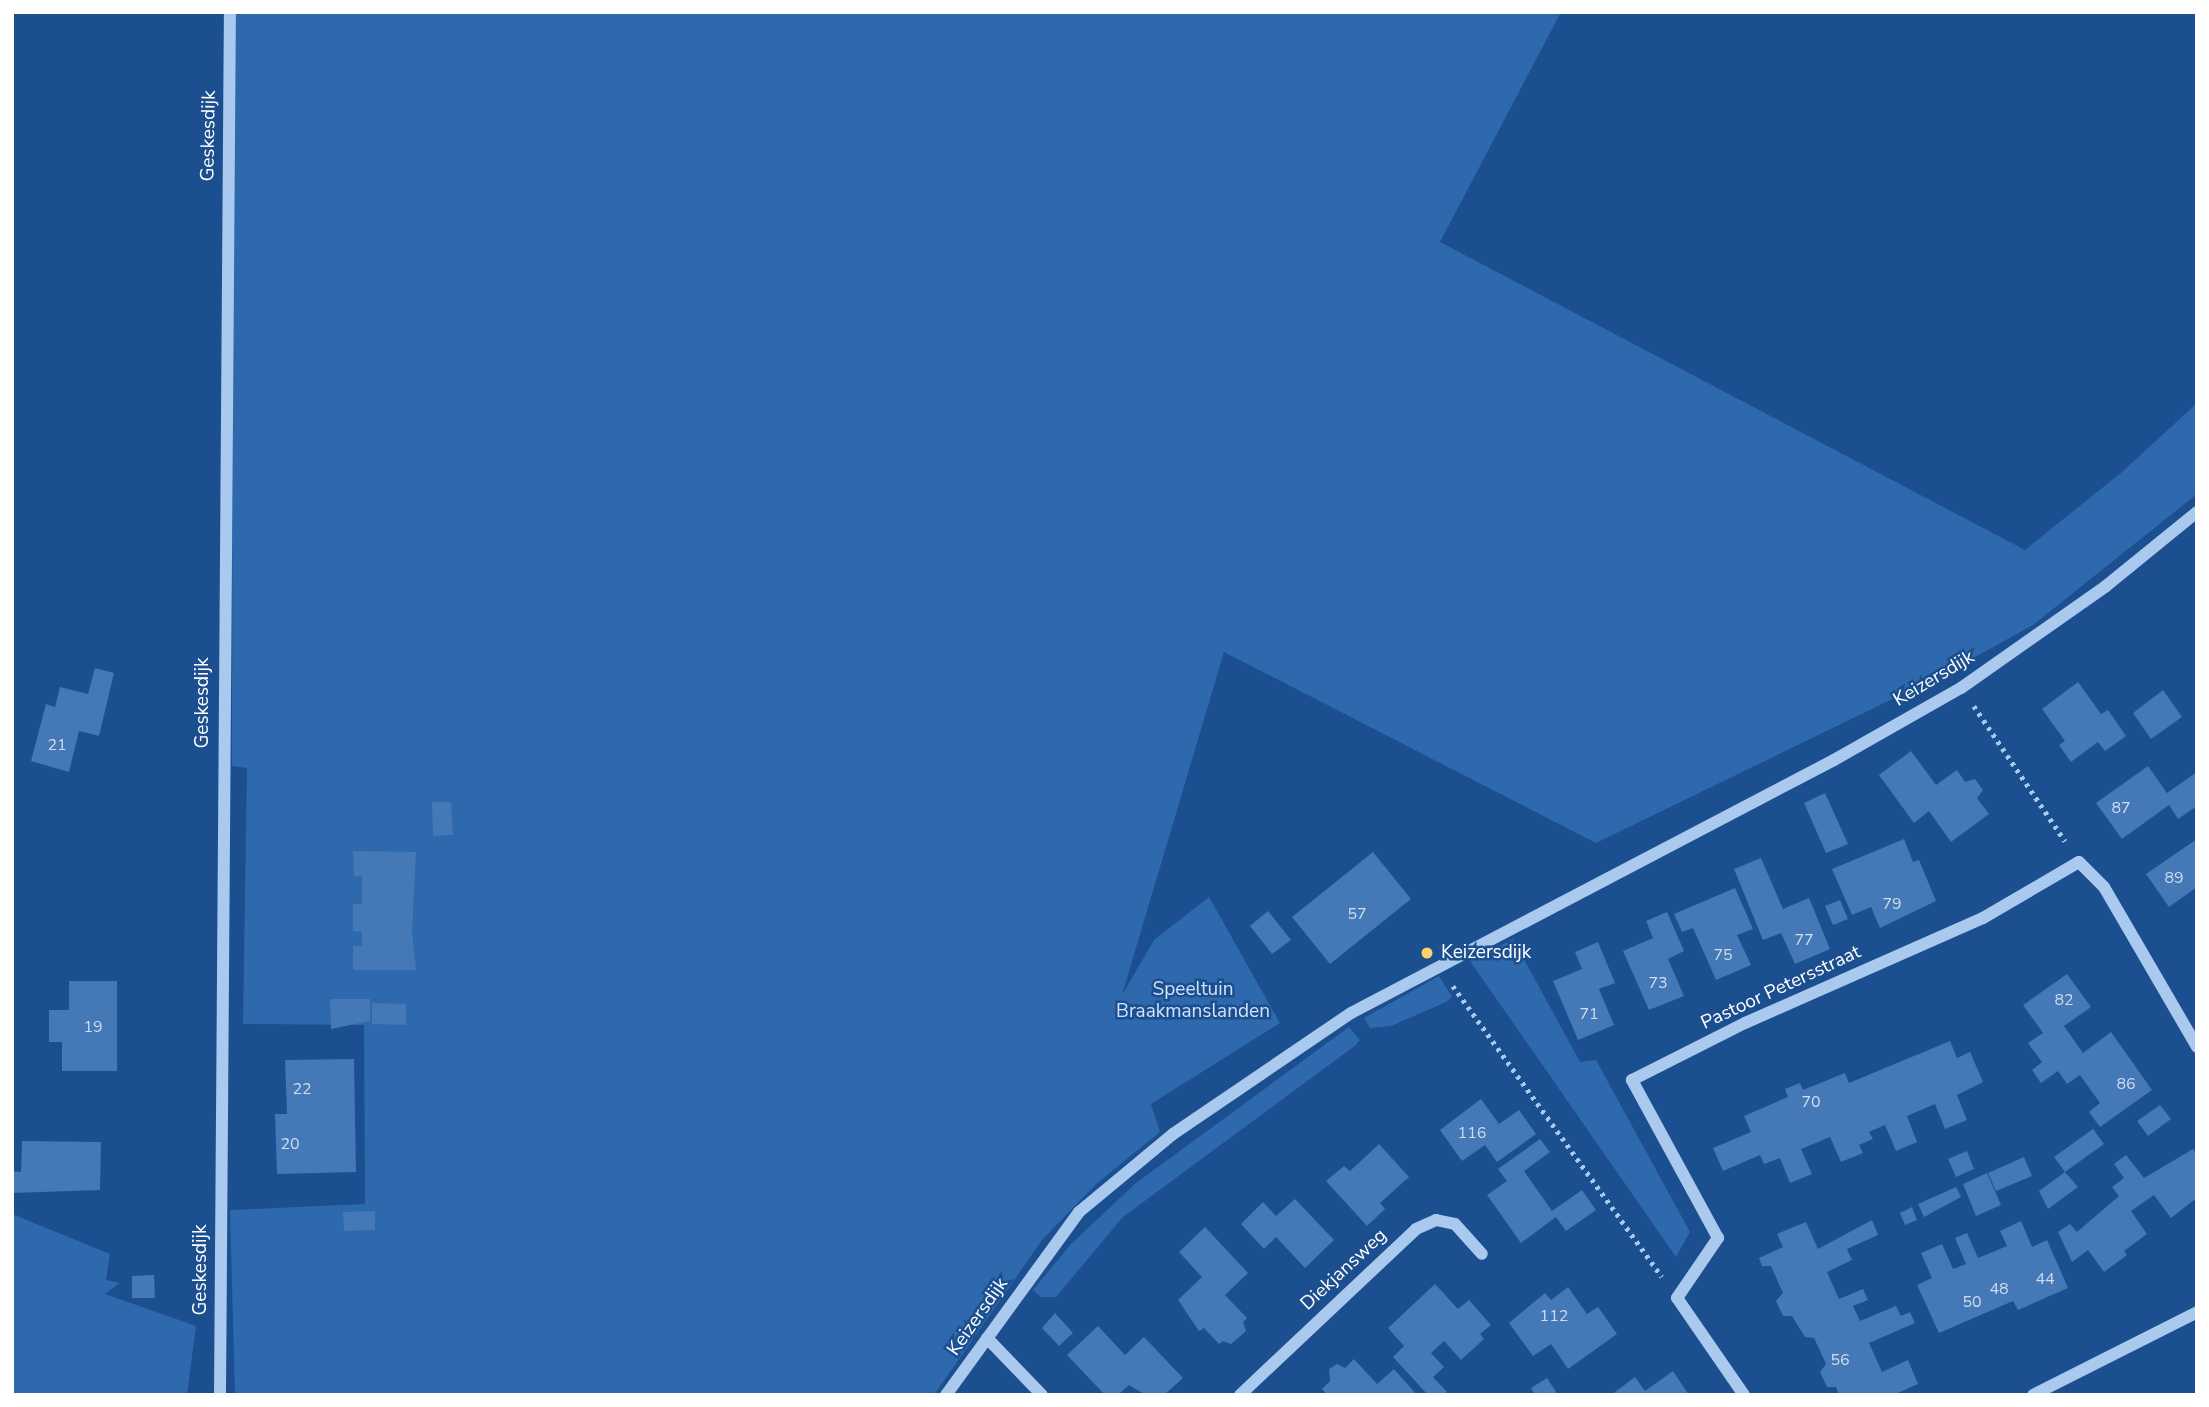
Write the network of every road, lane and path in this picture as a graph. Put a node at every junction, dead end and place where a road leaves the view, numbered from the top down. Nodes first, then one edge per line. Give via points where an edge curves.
1 (230, 12) edge
2 (2197, 512) edge
3 (1961, 688) junction
4 (2080, 862) junction
5 (1461, 999) dead end
6 (2197, 1047) edge
7 (1482, 1254) dead end
8 (1677, 1298) junction
9 (2197, 1312) edge
10 (987, 1338) junction
11 (220, 1395) edge
12 (946, 1395) edge
13 (1042, 1395) edge
14 (1240, 1395) edge
15 (1744, 1395) edge
16 (2033, 1395) edge

1 - 11 street, Geskesdijk
2 - 3 street, Keizersdijk via 2106,586
3 - 4 path
3 - 10 street, Keizersdijk via 1834,760 1331,1025 1173,1134 1107,1186 1048,1250
4 - 6 street via 2104,887
4 - 8 street, Pastoor Petersstraat via 1983,918 1745,1023 1632,1080 1718,1238
5 - 8 path
7 - 14 street, Diekjansweg via 1455,1224 1436,1220 1416,1229
8 - 15 street
9 - 16 street
10 - 12 street, Keizersdijk
10 - 13 street

